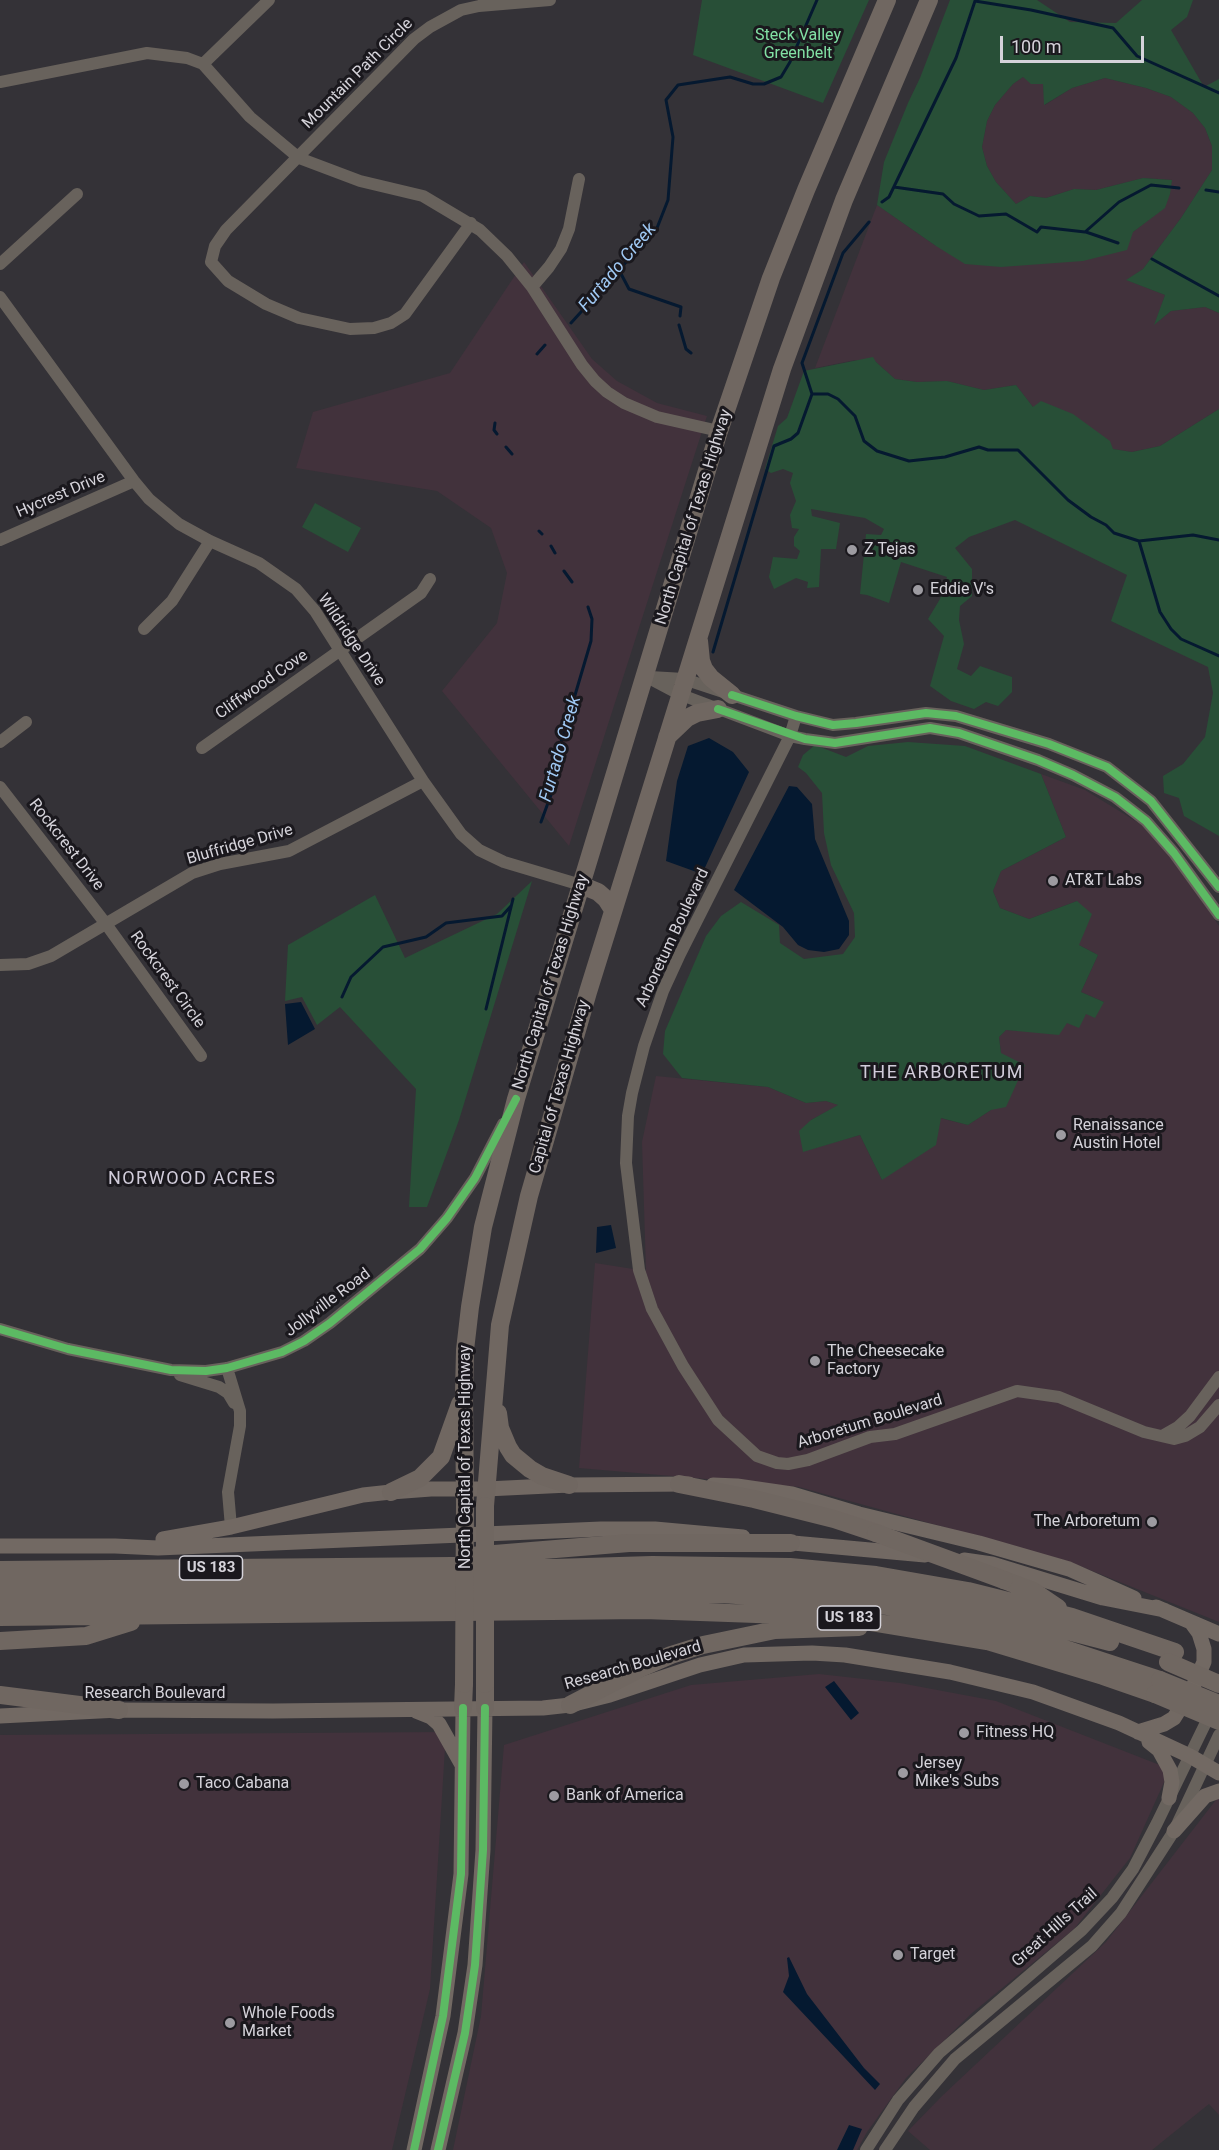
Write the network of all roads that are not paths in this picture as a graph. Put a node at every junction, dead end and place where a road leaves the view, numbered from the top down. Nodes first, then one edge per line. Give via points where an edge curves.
1 (269, 0) edge
2 (550, 0) edge
3 (887, 0) edge
4 (929, 0) edge
5 (203, 64) junction
6 (0, 82) edge
7 (298, 158) junction
8 (579, 179) dead end
9 (77, 194) dead end
10 (471, 223) junction
11 (0, 264) edge
12 (532, 287) junction
13 (0, 297) edge
14 (719, 431) junction
15 (134, 481) junction
16 (0, 525) edge
17 (3, 538) edge
18 (210, 541) junction
19 (430, 579) dead end
20 (144, 629) dead end
21 (698, 632) junction
22 (341, 650) junction
23 (645, 676) junction
24 (682, 687) junction
25 (732, 695) junction
26 (718, 709) junction
27 (796, 716) junction
28 (26, 722) dead end
29 (790, 736) junction
30 (666, 739) junction
31 (0, 742) edge
32 (202, 747) dead end
33 (423, 781) junction
34 (0, 787) edge
35 (581, 885) junction
36 (1219, 887) edge
37 (613, 910) junction
38 (1219, 915) edge
39 (106, 924) junction
40 (0, 965) edge
41 (201, 1056) dead end
42 (516, 1099) junction
43 (0, 1329) edge
44 (227, 1368) junction
45 (171, 1370) junction
46 (1219, 1377) edge
47 (495, 1388) junction
48 (464, 1394) junction
49 (1219, 1405) edge
50 (240, 1412) junction
51 (1164, 1435) junction
52 (679, 1484) junction
53 (569, 1485) junction
54 (391, 1492) junction
55 (465, 1497) junction
56 (485, 1497) junction
57 (231, 1527) junction
58 (791, 1543) junction
59 (0, 1546) edge
60 (115, 1546) junction
61 (423, 1566) junction
62 (0, 1570) edge
63 (0, 1586) edge
64 (0, 1604) edge
65 (1164, 1610) junction
66 (153, 1616) junction
67 (0, 1617) edge
68 (1072, 1617) junction
69 (1195, 1624) junction
70 (891, 1625) junction
71 (1219, 1625) edge
72 (1219, 1634) edge
73 (0, 1641) edge
74 (1172, 1657) junction
75 (1219, 1671) edge
76 (1219, 1684) edge
77 (1157, 1687) junction
78 (0, 1695) edge
79 (1219, 1696) edge
80 (1219, 1704) edge
81 (570, 1705) junction
82 (463, 1708) junction
83 (485, 1708) junction
84 (411, 1709) junction
85 (119, 1710) junction
86 (0, 1716) edge
87 (1219, 1721) edge
88 (1138, 1732) junction
89 (1219, 1735) edge
90 (1190, 1756) junction
91 (1205, 1764) junction
92 (463, 1766) junction
93 (1219, 1773) edge
94 (1219, 1791) edge
95 (1169, 1798) junction
96 (1174, 1830) junction
97 (427, 2097) junction
98 (449, 2103) junction
99 (414, 2150) edge
100 (438, 2150) edge
101 (866, 2150) edge
102 (885, 2150) edge

1 - 5 street
2 - 7 street, Mountain Path Circle via 478,6 461,10 430,27
3 - 14 highway, North Capital of Texas Highway via 771,278
4 - 21 highway via 810,290
5 - 6 street via 147,53
5 - 7 street via 250,117
7 - 10 street via 360,181 423,196
7 - 10 street, Mountain Path Circle via 226,230 215,246 211,262 228,281 299,318 350,329 391,323 405,314
8 - 12 street via 561,249
9 - 11 street
10 - 12 street via 492,240
12 - 14 street via 582,365 607,392 657,417
13 - 15 street, Wildridge Drive
14 - 23 highway, North Capital of Texas Highway
15 - 17 street, Hycrest Drive
15 - 18 street, Wildridge Drive via 179,524
16 - 17 street
18 - 20 street via 172,601
18 - 22 street, Wildridge Drive via 259,563 296,589
19 - 22 street, Cliffwood Cove via 421,593
21 - 24 highway
21 - 25 highway via 700,662 711,678
22 - 32 street, Cliffwood Cove
22 - 33 street, Wildridge Drive
23 - 24 street
23 - 35 highway, North Capital of Texas Highway
24 - 25 street
24 - 26 street
24 - 30 highway, Capital of Texas Highway
25 - 27 street
26 - 29 street
26 - 30 highway via 687,718
27 - 29 street, Arboretum Boulevard
27 - 36 street via 833,725 926,713 957,716 1049,744 1107,767 1151,801
28 - 31 street
29 - 38 street via 835,743 930,728 959,733 1038,760 1115,797 1146,821
29 - 51 street, Arboretum Boulevard via 663,992 632,1093 626,1163 639,1270 652,1309 677,1356 718,1420 758,1456 777,1463 808,1460 870,1437 895,1434 1017,1391 1059,1397 1144,1432
30 - 37 highway, Capital of Texas Highway
33 - 35 street, Wildridge Drive via 461,834 479,850 504,862
33 - 39 street, Bluffridge Drive via 289,851 192,873
34 - 39 street, Rockcrest Drive
35 - 37 highway via 598,892
35 - 42 highway, North Capital of Texas Highway
37 - 47 highway, Capital of Texas Highway via 529,1196 500,1325
39 - 40 street, Bluffridge Drive via 51,956 28,964
39 - 41 street, Rockcrest Circle
42 - 44 street, Jollyville Road via 475,1178 420,1249 304,1341 263,1359
42 - 48 highway, North Capital of Texas Highway via 475,1267
43 - 45 street, Jollyville Road via 68,1349
44 - 45 street, Jollyville Road
44 - 50 street
45 - 50 street via 219,1386
46 - 51 street via 1190,1416
47 - 53 highway via 500,1428 513,1455 542,1476
47 - 56 highway, Capital of Texas Highway
48 - 54 highway via 441,1457 420,1478
48 - 55 highway, North Capital of Texas Highway
49 - 51 street, Arboretum Boulevard via 1200,1427 1185,1436 1174,1439
50 - 57 street via 228,1492
52 - 53 main road
52 - 65 main road via 737,1486 792,1494 1069,1569
52 - 68 highway, bridge via 834,1519 876,1533 1034,1591
53 - 56 main road
54 - 55 main road
54 - 57 main road via 363,1495
55 - 56 main road
55 - 82 highway, North Capital of Texas Highway, bridge
56 - 83 highway, North Capital of Texas Highway, bridge
57 - 60 main road
58 - 60 main road via 655,1529 158,1548
58 - 61 highway via 629,1543 446,1558
58 - 65 main road via 992,1564 1103,1598
59 - 60 main road
61 - 62 highway, US 183
61 - 68 highway, US 183 via 789,1567 876,1575 968,1591
63 - 74 highway via 712,1578 861,1590 987,1610
64 - 77 highway via 721,1594 876,1604 1001,1628
65 - 69 main road
66 - 67 highway, US 183
66 - 70 highway, US 183 via 644,1610 841,1617
66 - 73 highway via 87,1636
68 - 74 highway, US 183
69 - 71 main road
69 - 72 main road
69 - 88 main road via 1204,1662 1192,1689 1174,1718
70 - 77 highway, US 183 via 987,1641
70 - 81 highway via 775,1630 714,1642 671,1655
74 - 75 highway, US 183
74 - 76 highway, bridge
77 - 80 highway, bridge
77 - 87 highway, US 183, bridge
78 - 85 highway
79 - 90 street, Great Hills Trail
81 - 83 main road, Research Boulevard
81 - 88 main road, Research Boulevard via 744,1655 812,1653 967,1676 1064,1702
82 - 83 main road, Research Boulevard
82 - 84 main road, Research Boulevard
82 - 92 main road, North Capital of Texas Highway
83 - 98 main road, North Capital of Texas Highway via 483,1850 475,1965
84 - 85 main road, Research Boulevard
84 - 92 main road via 439,1724
85 - 86 main road, Research Boulevard
88 - 90 main road, Research Boulevard
88 - 95 main road via 1165,1758 1172,1782
89 - 91 street, Great Hills Trail
90 - 91 main road, Research Boulevard
90 - 95 street, Great Hills Trail
91 - 93 main road, Research Boulevard
91 - 96 street, Great Hills Trail
92 - 97 main road, North Capital of Texas Highway via 461,1874
94 - 96 main road via 1205,1796
95 - 101 street, Great Hills Trail via 1132,1869 1112,1898 1082,1930 939,2053 898,2100
96 - 102 street, Great Hills Trail via 1126,1906 1092,1946 955,2059 914,2107
97 - 98 main road
97 - 99 main road, North Capital of Texas Highway
98 - 100 main road, North Capital of Texas Highway

